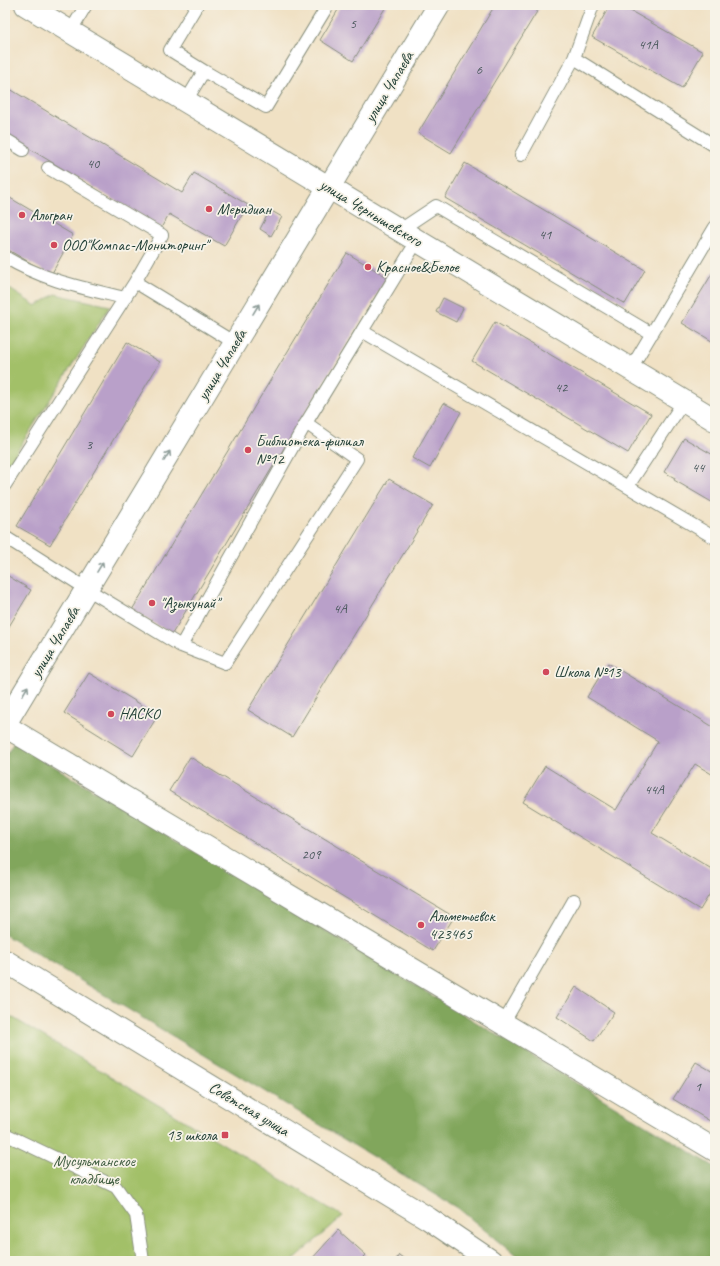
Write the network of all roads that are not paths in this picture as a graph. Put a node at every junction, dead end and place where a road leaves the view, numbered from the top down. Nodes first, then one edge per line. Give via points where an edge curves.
1 (26, 5) edge
2 (86, 5) edge
3 (197, 5) edge
4 (328, 5) edge
5 (439, 5) edge
6 (593, 5) edge
7 (70, 32) junction
8 (574, 58) junction
9 (204, 71) junction
10 (186, 101) junction
11 (5, 139) edge
12 (715, 146) edge
13 (23, 150) dead end
14 (521, 155) dead end
15 (48, 168) dead end
16 (329, 187) junction
17 (715, 227) edge
18 (408, 235) junction
19 (5, 257) edge
20 (135, 282) junction
21 (125, 298) junction
22 (362, 331) junction
23 (652, 334) junction
24 (235, 343) junction
25 (630, 370) junction
26 (684, 401) junction
27 (715, 420) edge
28 (306, 423) junction
29 (5, 485) edge
30 (628, 486) junction
31 (5, 536) edge
32 (715, 538) edge
33 (86, 589) junction
34 (181, 646) junction
35 (5, 725) edge
36 (574, 900) dead end
37 (5, 961) edge
38 (503, 1024) junction
39 (5, 1134) edge
40 (715, 1150) edge
41 (143, 1261) edge
42 (492, 1261) edge

1 - 7 street, улица Чернышевского
2 - 7 lane
3 - 9 lane via 170,50
4 - 9 lane via 266,107
5 - 16 street, улица Чапаева
6 - 8 lane
7 - 10 street, улица Чернышевского
8 - 12 lane
8 - 14 lane
9 - 10 lane
10 - 16 street, улица Чернышевского
11 - 13 lane
15 - 20 lane via 162,235
16 - 18 street, улица Чернышевского
24 -> 16 street, улица Чапаева
17 - 23 lane
18 - 22 lane
18 - 23 lane via 436,206
18 - 25 street, улица Чернышевского
19 - 21 lane via 33,273 54,281
20 - 21 lane
20 - 24 lane
21 - 29 lane
22 - 28 lane
22 - 30 lane
23 - 25 lane
33 -> 24 street, улица Чапаева
25 - 26 street, улица Чернышевского
26 - 27 street, улица Чернышевского
26 - 30 lane
28 - 34 lane
28 - 34 lane via 357,459 225,663
30 - 32 lane
31 - 33 lane
33 - 34 lane
35 -> 33 street, улица Чапаева
35 - 38 street
36 - 38 lane
37 - 42 street, Советская улица via 429,1219
38 - 40 street
39 - 41 lane via 116,1187 136,1215

